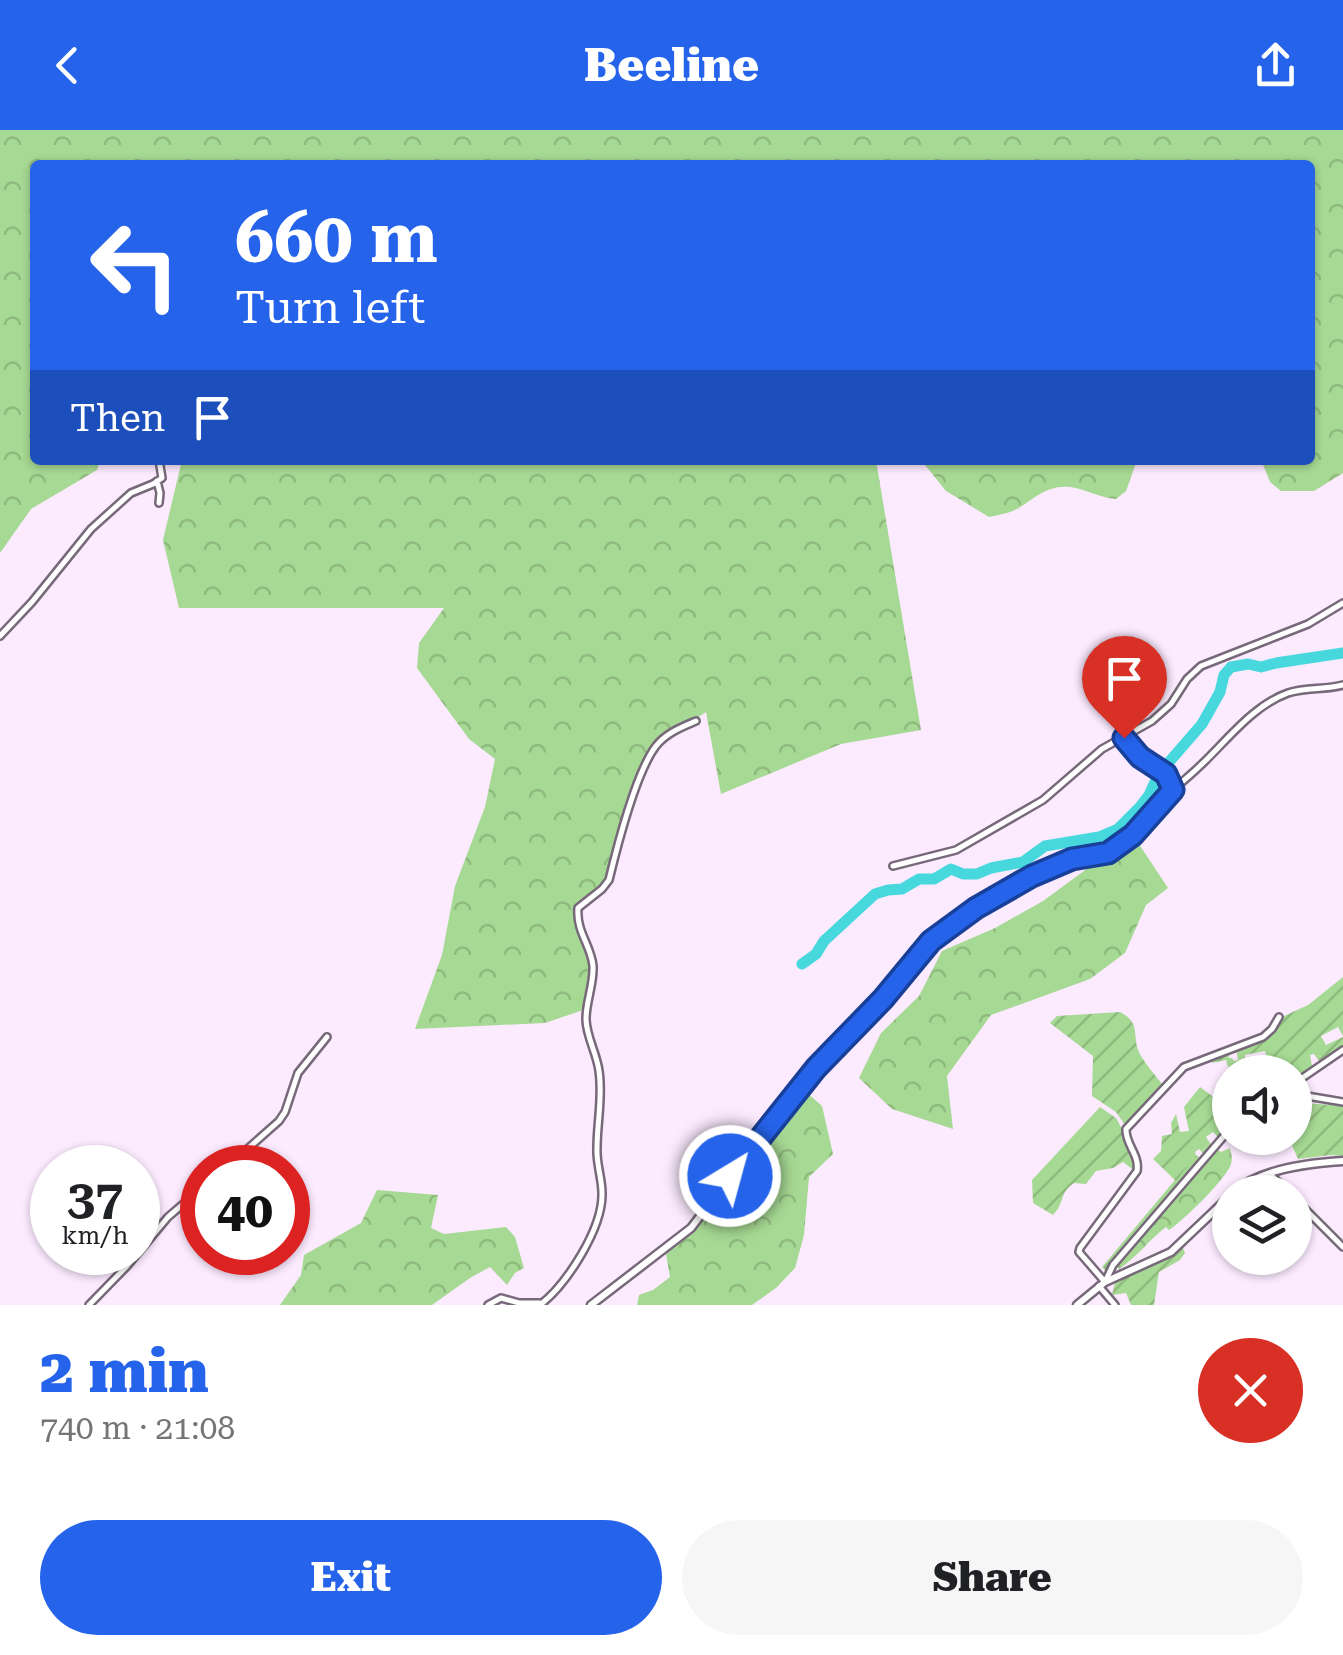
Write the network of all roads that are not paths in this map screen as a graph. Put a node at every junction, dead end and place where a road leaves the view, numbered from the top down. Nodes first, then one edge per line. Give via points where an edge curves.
1 (161, 465) edge
2 (157, 481) junction
3 (159, 503) dead end
4 (1343, 603) edge
5 (0, 636) edge
6 (1343, 685) edge
7 (696, 720) dead end
8 (1124, 738) junction
9 (1173, 790) junction
10 (893, 866) dead end
11 (1279, 1017) dead end
12 (327, 1037) dead end
13 (1343, 1050) edge
14 (1312, 1071) edge
15 (1312, 1097) edge
16 (1343, 1102) edge
17 (252, 1145) edge
18 (1212, 1151) edge
19 (1343, 1161) edge
20 (1270, 1174) joint
21 (1267, 1175) edge
22 (180, 1207) edge
23 (1212, 1213) edge
24 (1312, 1216) edge
25 (1343, 1247) edge
26 (1102, 1284) junction
27 (550, 1296) junction
28 (542, 1304) edge
29 (558, 1304) edge
30 (89, 1305) edge
31 (488, 1305) edge
32 (591, 1305) edge
33 (1077, 1305) edge
34 (1115, 1305) edge

1 - 2 street
2 - 3 street
2 - 5 street via 131,493 91,529
4 - 8 street via 1308,624 1200,666 1171,704
6 - 9 street via 1274,700
7 - 27 street via 656,745 609,880 578,908 594,969 586,1018 600,1073 596,1156 603,1196 588,1242
8 - 9 street via 1166,774
8 - 10 street via 997,828 956,850
9 - 32 street via 1108,853 1032,876 931,941 816,1068 691,1228
11 - 26 street via 1263,1037 1184,1067 1126,1129 1138,1168 1079,1252
12 - 17 street via 298,1073 279,1121
13 - 14 street
15 - 16 street
18 - 26 street
19 - 20 street
20 - 21 street
22 - 30 street
23 - 26 street via 1171,1252
24 - 25 street
26 - 33 street
26 - 34 street
27 - 28 street
27 - 29 street
28 - 31 street via 501,1298

